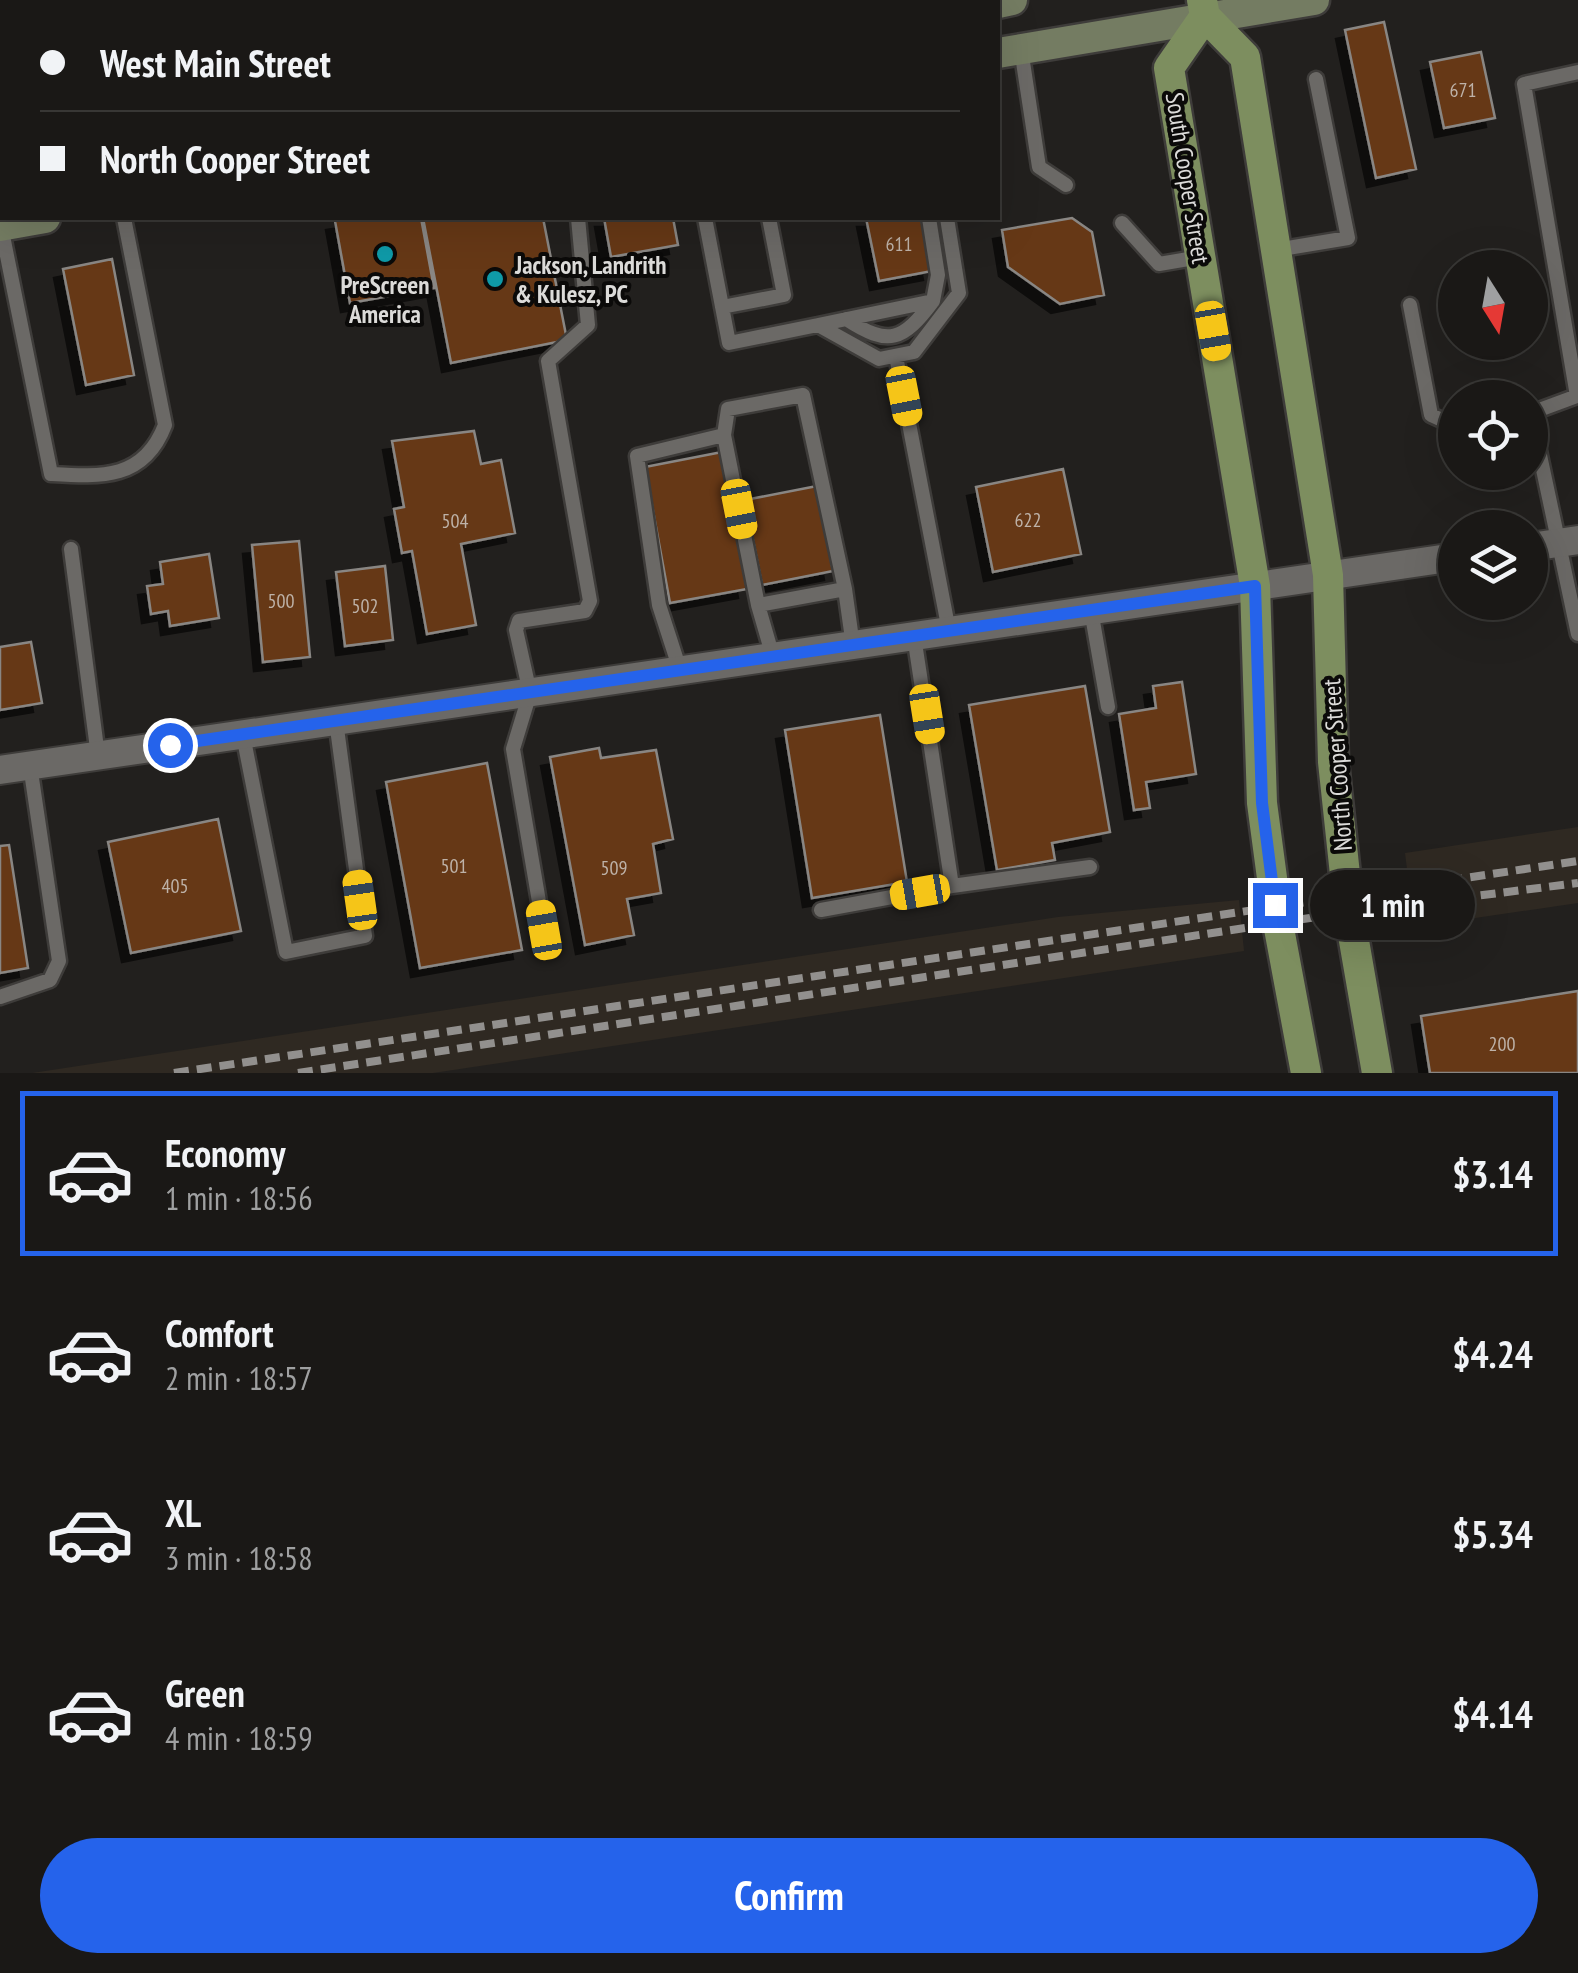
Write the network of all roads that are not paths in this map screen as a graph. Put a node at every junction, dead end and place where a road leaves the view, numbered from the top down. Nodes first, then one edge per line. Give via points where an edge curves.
1 (1314, 0) edge
2 (1203, 8) edge
3 (1009, 51) edge
4 (1578, 72) edge
5 (1316, 79) dead end
6 (1066, 185) dead end
7 (34, 220) edge
8 (124, 220) edge
9 (578, 220) edge
10 (705, 220) edge
11 (770, 220) edge
12 (929, 220) edge
13 (948, 220) edge
14 (1122, 223) dead end
15 (0, 226) edge
16 (1275, 250) junction
17 (1200, 256) junction
18 (933, 301) junction
19 (1410, 305) dead end
20 (722, 307) junction
21 (846, 319) junction
22 (818, 325) junction
23 (896, 356) junction
24 (1577, 396) edge
25 (1548, 406) edge
26 (1438, 419) edge
27 (724, 436) junction
28 (1545, 490) edge
29 (1555, 543) edge
30 (71, 549) dead end
31 (1438, 559) edge
32 (1328, 575) junction
33 (1255, 586) junction
34 (845, 589) junction
35 (758, 605) junction
36 (1091, 610) junction
37 (949, 631) junction
38 (1578, 634) edge
39 (914, 636) junction
40 (853, 646) junction
41 (773, 656) junction
42 (680, 670) junction
43 (530, 693) junction
44 (1108, 707) dead end
45 (336, 721) junction
46 (243, 734) junction
47 (98, 756) junction
48 (30, 765) junction
49 (0, 770) edge
50 (1090, 867) dead end
51 (952, 886) junction
52 (822, 910) dead end
53 (544, 930) dead end
54 (0, 997) edge
55 (1306, 1073) edge
56 (1376, 1073) edge

1 - 2 main road
2 - 3 main road
2 - 16 main road via 1245,57
2 - 17 main road, South Cooper Street via 1169,68
3 - 6 lane via 1039,167
4 - 24 lane via 1524,84
5 - 16 lane via 1348,238
7 - 15 main road
8 - 15 lane via 165,425 156,450 133,467 96,477 51,474
9 - 43 lane via 588,325 548,361 590,601 585,611 519,620
10 - 20 lane
11 - 20 lane via 784,295
12 - 18 lane via 938,276
13 - 23 lane via 959,293 914,352
14 - 17 lane via 1160,264
16 - 32 main road
17 - 33 main road, South Cooper Street
18 - 21 lane
18 - 21 lane via 902,334 883,338
19 - 26 lane via 1431,416
20 - 22 lane via 729,343
21 - 22 lane
22 - 23 lane via 879,359
23 - 37 lane
24 - 25 lane
27 - 34 lane via 728,409 803,395
27 - 35 lane
27 - 42 lane via 636,456 660,605
28 - 29 lane
29 - 38 lane
30 - 47 lane
31 - 32 street
32 - 33 street
32 - 56 main road, North Cooper Street via 1335,781 1348,912
33 - 36 street
33 - 55 main road via 1262,803
34 - 35 lane
34 - 40 lane
35 - 41 lane
36 - 37 street
36 - 44 lane
37 - 39 street
39 - 40 street
39 - 51 lane
40 - 41 street
41 - 42 street
42 - 43 street
43 - 45 street
43 - 53 lane via 513,749
45 - 46 street
45 - 46 lane via 366,936 286,952
46 - 47 street
47 - 48 street
48 - 49 street
48 - 54 lane via 59,962 50,980
50 - 51 lane
51 - 52 lane

